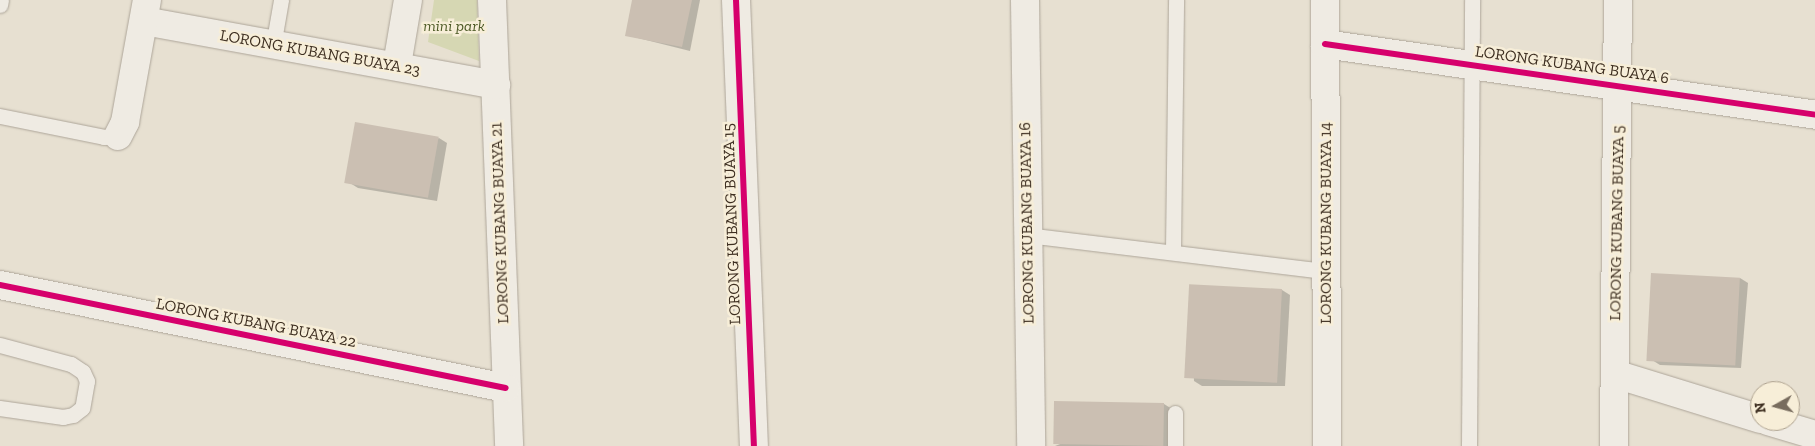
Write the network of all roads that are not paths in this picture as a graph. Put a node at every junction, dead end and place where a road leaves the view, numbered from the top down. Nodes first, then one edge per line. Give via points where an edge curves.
1 (1, 0) edge
2 (281, 0) edge
3 (408, 0) edge
4 (492, 0) edge
5 (736, 0) edge
6 (1176, 0) edge
7 (1325, 0) edge
8 (1472, 0) edge
9 (1618, 0) edge
10 (1020, 1) edge
11 (0, 5) edge
12 (145, 11) edge
13 (1326, 44) junction
14 (273, 46) junction
15 (397, 65) junction
16 (1472, 66) junction
17 (496, 84) junction
18 (1618, 85) junction
19 (1815, 115) edge
20 (0, 116) edge
21 (118, 136) joint
22 (1027, 235) junction
23 (1172, 251) junction
24 (1325, 270) junction
25 (0, 285) edge
26 (0, 345) edge
27 (1615, 374) junction
28 (506, 388) junction
29 (0, 408) edge
30 (1175, 412) dead end
31 (1750, 416) edge
32 (1800, 431) edge
33 (1815, 435) edge
34 (509, 446) edge
35 (754, 446) edge
36 (1031, 446) edge
37 (1175, 446) edge
38 (1327, 446) edge
39 (1469, 446) edge
40 (1614, 446) edge

1 - 11 lane
2 - 14 lane
3 - 15 street
4 - 17 street, LORONG KUBANG BUAYA 21
5 - 35 street, LORONG KUBANG BUAYA 15
6 - 23 lane
7 - 13 street, LORONG KUBANG BUAYA 14
8 - 16 lane
9 - 18 street, LORONG KUBANG BUAYA 5
10 - 22 street, LORONG KUBANG BUAYA 16
12 - 14 street, LORONG KUBANG BUAYA 23
12 - 21 street via 125,122
13 - 16 street, LORONG KUBANG BUAYA 6
13 - 24 street, LORONG KUBANG BUAYA 14
14 - 15 street, LORONG KUBANG BUAYA 23
15 - 17 street, LORONG KUBANG BUAYA 23
16 - 18 street, LORONG KUBANG BUAYA 6
16 - 39 lane
17 - 28 street, LORONG KUBANG BUAYA 21
18 - 19 street, LORONG KUBANG BUAYA 6
18 - 27 street, LORONG KUBANG BUAYA 5
20 - 21 lane via 104,138
22 - 23 lane
22 - 36 street, LORONG KUBANG BUAYA 16
23 - 24 lane
24 - 38 street, LORONG KUBANG BUAYA 14
25 - 28 street, LORONG KUBANG BUAYA 22
26 - 29 lane via 71,364 83,372 87,381 82,408 73,415 63,417
27 - 31 street
27 - 40 street, LORONG KUBANG BUAYA 5
28 - 34 street, LORONG KUBANG BUAYA 21
30 - 37 lane
32 - 33 street

